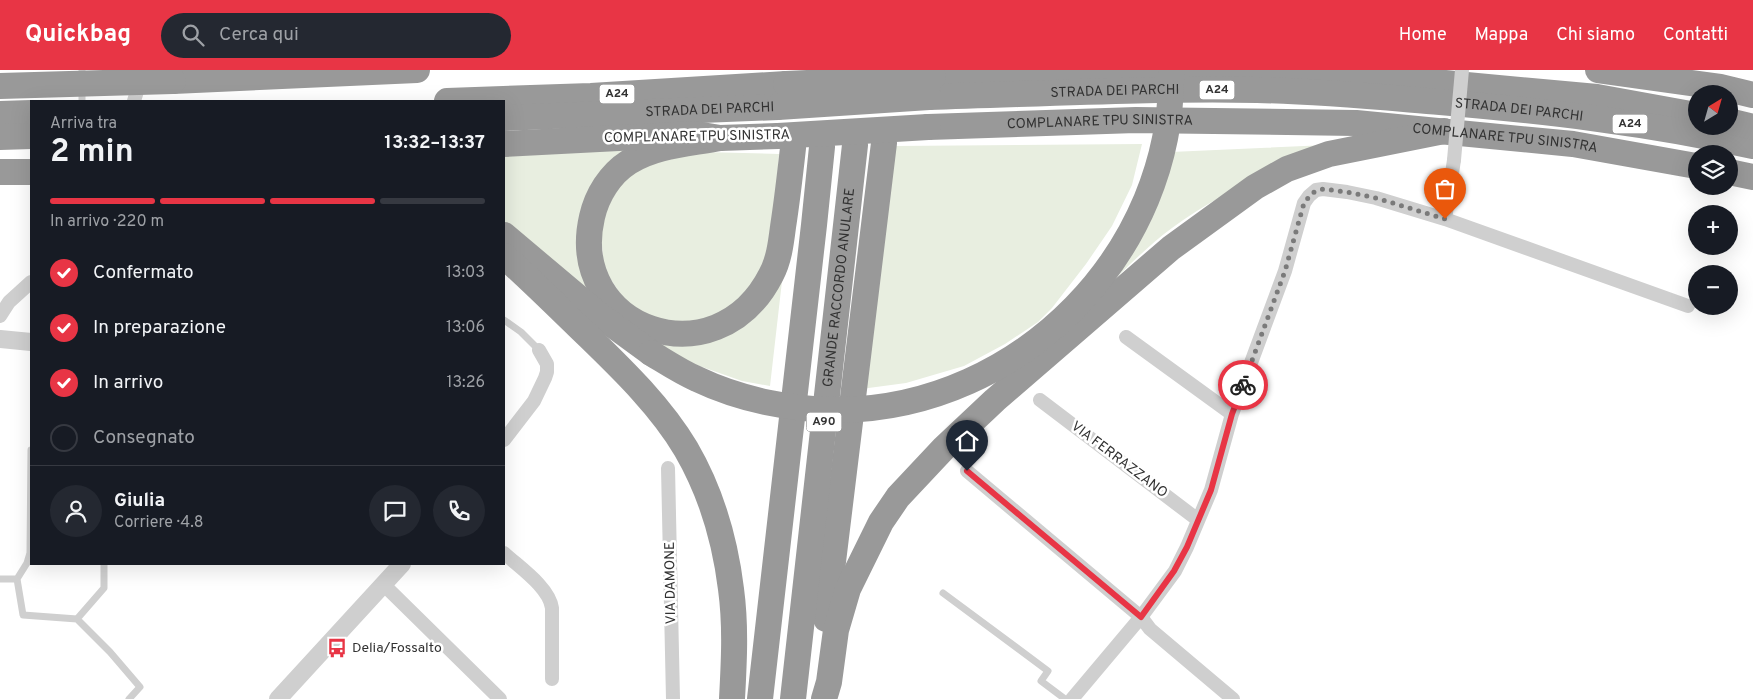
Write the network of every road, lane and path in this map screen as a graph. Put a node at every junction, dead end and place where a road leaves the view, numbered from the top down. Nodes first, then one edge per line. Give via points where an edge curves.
1 (82, 70) edge
2 (144, 70) edge
3 (417, 70) edge
4 (1171, 70) edge
5 (1462, 70) edge
6 (1598, 70) edge
7 (0, 86) edge
8 (931, 87) junction
9 (1753, 95) edge
10 (782, 96) junction
11 (82, 100) edge
12 (134, 100) edge
13 (476, 100) edge
14 (30, 113) edge
15 (0, 114) edge
16 (1688, 114) edge
17 (505, 118) edge
18 (1738, 123) edge
19 (1753, 127) edge
20 (1444, 131) junction
21 (0, 136) edge
22 (30, 136) edge
23 (720, 138) junction
24 (785, 142) junction
25 (505, 144) edge
26 (884, 144) dead end
27 (855, 145) dead end
28 (1753, 146) edge
29 (822, 147) dead end
30 (1688, 165) edge
31 (0, 172) edge
32 (30, 172) edge
33 (1738, 174) edge
34 (1753, 177) edge
35 (1445, 219) junction
36 (505, 236) edge
37 (505, 257) edge
38 (30, 283) edge
39 (1688, 306) dead end
40 (0, 316) edge
41 (505, 321) edge
42 (1126, 337) dead end
43 (0, 340) edge
44 (30, 342) edge
45 (539, 350) joint
46 (1040, 400) dead end
47 (1232, 414) junction
48 (505, 439) edge
49 (668, 468) dead end
50 (967, 471) dead end
51 (1198, 520) junction
52 (30, 553) edge
53 (505, 554) edge
54 (104, 565) edge
55 (401, 565) edge
56 (17, 578) junction
57 (0, 579) edge
58 (384, 585) junction
59 (942, 593) dead end
60 (1141, 617) junction
61 (77, 619) junction
62 (552, 679) dead end
63 (129, 699) edge
64 (278, 699) edge
65 (500, 699) edge
66 (673, 699) edge
67 (732, 699) edge
68 (760, 699) edge
69 (793, 699) edge
70 (822, 699) edge
71 (1065, 699) edge
72 (1072, 699) edge
73 (1233, 699) edge

1 - 11 lane
2 - 12 street
3 - 7 highway, bridge
4 - 36 highway, bridge via 1168,119 1160,162 1125,244 1096,284 1031,346 987,372 938,393 893,404 846,410 810,409 730,392 695,378 651,353 599,315
5 - 35 street, bridge
6 - 9 highway
8 - 10 highway, STRADA DEI PARCHI / A24, bridge
8 - 16 highway, STRADA DEI PARCHI / A24 via 1258,71 1361,76 1597,97
8 - 28 highway, STRADA DEI PARCHI / A24 via 1351,94 1581,116
10 - 13 highway, STRADA DEI PARCHI / A24 via 590,96
10 - 17 highway, STRADA DEI PARCHI / A24
14 - 15 highway
18 - 19 highway
20 - 24 highway, COMPLANARE TPU SINISTRA, bridge via 1356,123 1136,120 928,127
20 - 30 highway, COMPLANARE TPU SINISTRA via 1573,144
20 - 70 highway via 1329,154 1287,169 1255,188 1171,248 995,400 898,497 881,522 848,589 836,630 829,682
21 - 22 highway
23 - 24 highway, COMPLANARE TPU SINISTRA
23 - 24 highway via 646,153 628,162 601,191 590,227 589,248 593,268 610,302 646,327 664,333 684,334 710,330 730,322 748,308 772,274 779,256
23 - 25 highway, COMPLANARE TPU SINISTRA via 696,134
26 - 70 highway via 818,681
27 - 69 highway, GRANDE RACCORDO ANULARE / A90
29 - 68 highway, A90
31 - 32 highway
33 - 34 highway
35 - 39 street
35 - 47 street via 1347,192 1323,189 1309,196
37 - 67 highway via 635,384 672,428 698,471 719,525 731,588 735,636
38 - 40 street via 9,302
41 - 45 lane
42 - 47 street
43 - 44 street
45 - 48 street via 547,364 545,378 534,401
46 - 51 street, VIA FERRAZZANO
47 - 51 street via 1211,490
49 - 66 street, VIA DAMONE
50 - 60 street
51 - 60 street via 1174,571
52 - 56 lane
53 - 62 street via 550,598
54 - 61 lane via 104,588
55 - 58 street
56 - 57 lane
56 - 61 lane via 23,615
58 - 64 street
58 - 65 street
59 - 71 lane via 1048,672 1041,681
60 - 72 street
60 - 73 street via 1150,629
61 - 63 lane via 140,687

